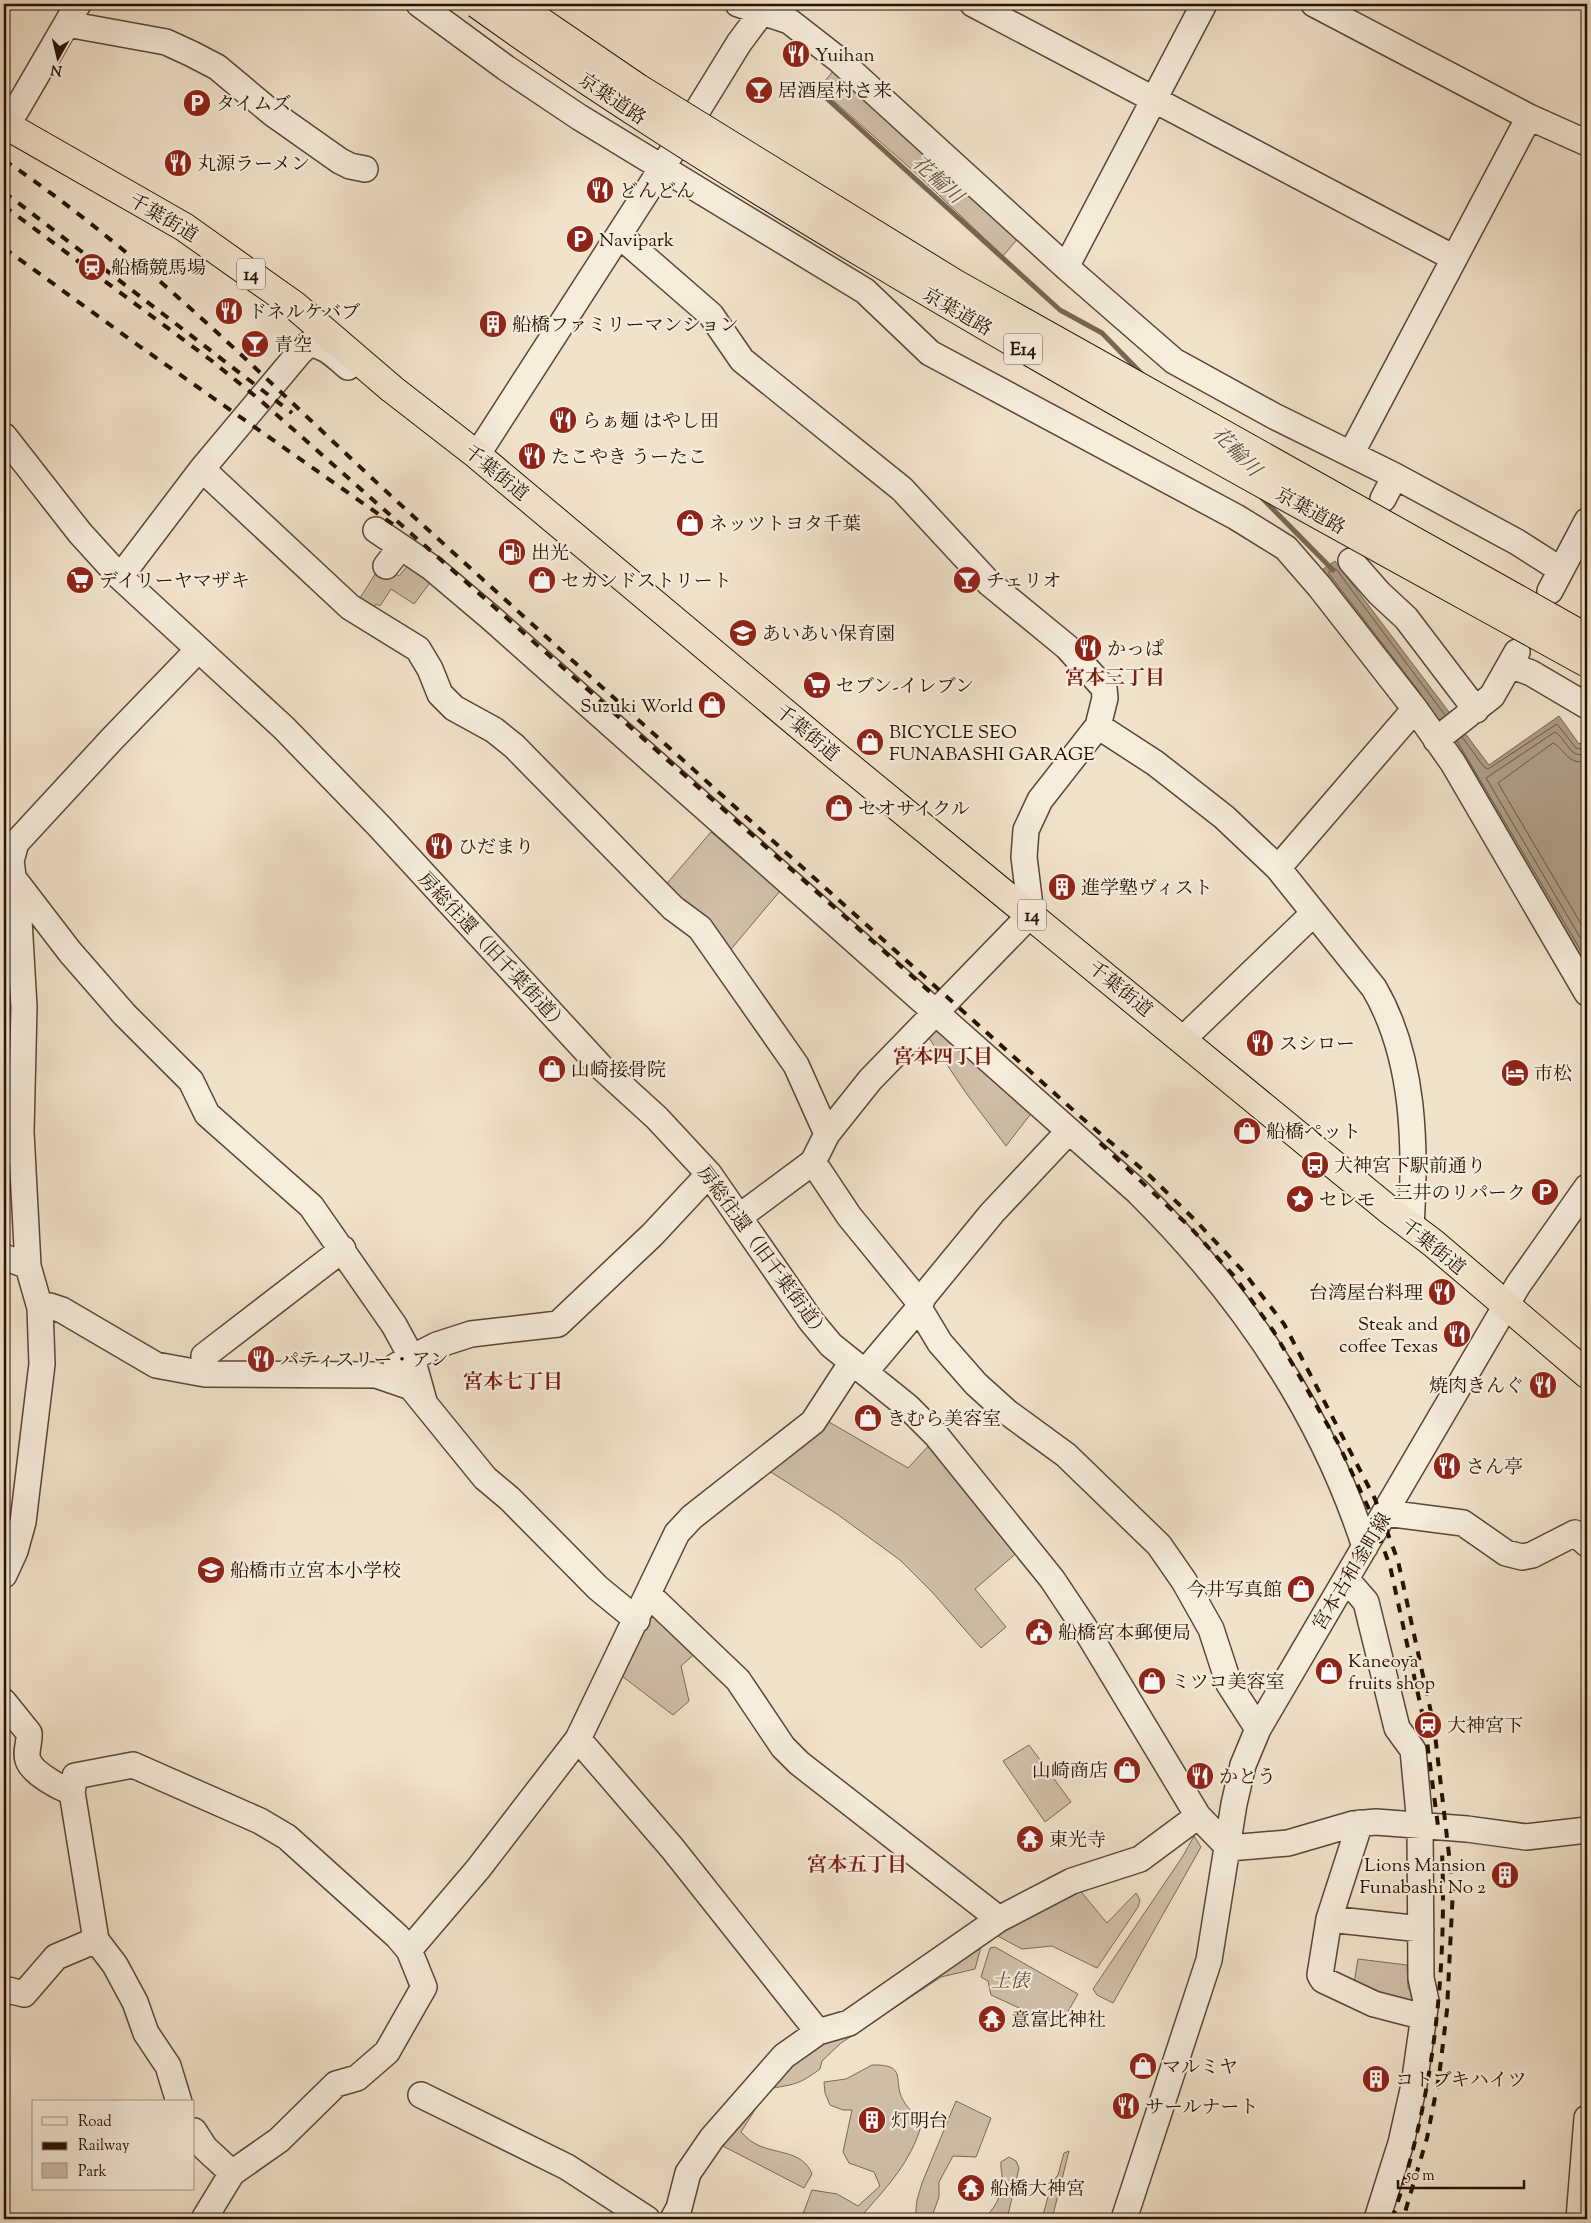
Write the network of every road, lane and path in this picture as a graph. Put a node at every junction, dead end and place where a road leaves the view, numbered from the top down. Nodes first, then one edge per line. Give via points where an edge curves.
1 (419, 4) edge
2 (478, 4) edge
3 (515, 4) edge
4 (738, 4) edge
5 (973, 4) edge
6 (1204, 4) edge
7 (1314, 4) edge
8 (765, 8) edge
9 (72, 14) edge
10 (1153, 100) junction
11 (1529, 117) junction
12 (5, 125) edge
13 (1587, 143) edge
14 (662, 168) junction
15 (365, 169) dead end
16 (619, 235) junction
17 (1454, 258) junction
18 (1066, 267) junction
19 (392, 389) junction
20 (4, 436) edge
21 (1351, 454) junction
22 (477, 455) junction
23 (202, 469) junction
24 (1395, 476) junction
25 (1383, 499) dead end
26 (1587, 521) edge
27 (376, 530) dead end
28 (1351, 561) dead end
29 (120, 577) junction
30 (1587, 638) edge
31 (198, 650) junction
32 (1587, 663) edge
33 (1587, 706) edge
34 (1415, 709) junction
35 (1472, 713) junction
36 (1098, 726) junction
37 (1439, 738) junction
38 (9, 863) edge
39 (1278, 868) junction
40 (1314, 913) junction
41 (1031, 914) junction
42 (1587, 993) edge
43 (936, 1013) junction
44 (1183, 1039) junction
45 (1069, 1131) junction
46 (827, 1134) junction
47 (813, 1162) junction
48 (709, 1174) junction
49 (1587, 1187) edge
50 (739, 1217) junction
51 (1411, 1226) junction
52 (343, 1249) junction
53 (4, 1257) edge
54 (28, 1266) junction
55 (920, 1306) junction
56 (1506, 1306) junction
57 (40, 1308) junction
58 (412, 1358) junction
59 (858, 1367) junction
60 (205, 1374) junction
61 (1587, 1374) edge
62 (376, 1375) junction
63 (424, 1401) junction
64 (1386, 1513) junction
65 (1587, 1544) edge
66 (1365, 1547) junction
67 (4, 1575) edge
68 (1346, 1579) junction
69 (648, 1594) junction
70 (636, 1620) junction
71 (4, 1702) edge
72 (1258, 1730) junction
73 (578, 1739) junction
74 (72, 1792) junction
75 (1198, 1816) junction
76 (1360, 1823) junction
77 (1420, 1825) junction
78 (1587, 1830) edge
79 (1228, 1848) junction
80 (999, 1919) junction
81 (1329, 1919) junction
82 (1421, 1929) junction
83 (96, 1940) junction
84 (409, 1950) junction
85 (4, 1989) edge
86 (1424, 2017) junction
87 (818, 2032) junction
88 (421, 2095) dead end
89 (178, 2100) edge
90 (1587, 2118) edge
91 (195, 2133) edge
92 (232, 2173) junction
93 (204, 2219) edge
94 (647, 2219) edge
95 (673, 2219) edge
96 (1124, 2219) edge
97 (1377, 2219) edge
98 (1579, 2219) edge

1 - 14 street via 506,68
2 - 32 highway, 京葉道路 / E14, bridge via 625,107 947,305 1106,397
3 - 30 highway, 京葉道路 / E14, bridge via 638,88 954,283
4 - 8 street
5 - 10 street
6 - 10 street
7 - 11 street
8 - 14 street via 739,43
8 - 18 street via 789,21 839,60
9 - 12 street
9 - 15 street via 166,42 217,67 272,113 340,161
10 - 17 street
10 - 18 street
11 - 13 street
11 - 17 street
12 - 19 highway, 千葉街道 / 14 via 198,237 294,305
14 - 16 street
14 - 34 street via 864,291 930,353 1236,517 1286,548
16 - 22 street
16 - 36 street via 711,315 742,360 902,489 989,583 1067,647 1104,688 1105,698
17 - 21 street
18 - 21 street via 1174,362
19 - 22 highway, 千葉街道 / 14
19 - 23 street via 376,390 324,347 309,344
20 - 29 street, 房総往還（旧千葉街道） via 80,533
21 - 24 street
22 - 41 highway, 千葉街道 / 14 via 835,755
23 - 29 street
23 - 46 street via 350,607 418,649 440,694 454,708 494,730 514,746 673,908 700,928 796,1065
24 - 25 street
24 - 26 street via 1517,542 1556,580
27 - 43 street via 393,557 432,568
28 - 35 street via 1379,594 1406,618
29 - 31 street, 房総往還（旧千葉街道）
31 - 38 street via 16,843
31 - 48 street, 房総往還（旧千葉街道） via 291,735 600,1066 657,1118
33 - 35 street via 1531,673 1514,659 1492,696
34 - 37 street
34 - 39 street
35 - 37 street
36 - 39 street via 1155,764 1224,818
36 - 41 street via 1040,800 1026,830 1024,857
37 - 42 street
38 - 52 street via 70,952 124,1014 191,1081 207,1114 312,1206
38 - 54 street via 19,920 24,1007 21,1132
39 - 40 street
40 - 44 street
40 - 51 street via 1384,1005 1405,1068 1413,1144
41 - 43 street
41 - 44 highway, 千葉街道 / 14
43 - 45 street
43 - 46 street via 870,1080
44 - 51 highway, 千葉街道 / 14
45 - 55 street via 992,1213
45 - 66 street via 1168,1221 1264,1340 1329,1455
46 - 47 street
47 - 50 street
47 - 55 street via 849,1216
48 - 50 street, 房総往還（旧千葉街道）
48 - 58 street via 558,1324 471,1334 437,1344
49 - 56 street, 宮本古和釜町線
50 - 59 street, 房総往還（旧千葉街道） via 811,1321
51 - 56 highway, 千葉街道 / 14
52 - 58 street
52 - 60 street via 204,1356
53 - 54 street
54 - 57 street
55 - 59 street
55 - 72 street via 940,1343 976,1384 1066,1456 1159,1545 1211,1629 1229,1684
56 - 61 highway, 千葉街道 / 14
56 - 64 street, 宮本古和釜町線
57 - 60 street via 50,1306 62,1310 156,1365
57 - 67 street via 42,1364 28,1486 23,1522
58 - 62 street
58 - 63 street
59 - 69 street via 813,1422 692,1517 677,1533
59 - 75 street, 房総往還（旧千葉街道） via 908,1407 936,1435 1052,1579
60 - 62 street
62 - 63 street via 411,1388
63 - 70 street via 485,1478 598,1588
64 - 65 street via 1463,1523 1506,1553 1522,1557 1575,1533
64 - 66 street, 宮本古和釜町線
66 - 68 street, 宮本古和釜町線
68 - 72 street, 宮本古和釜町線
68 - 77 street via 1366,1602 1397,1728 1413,1750
69 - 70 street
69 - 80 street via 738,1680 783,1748 798,1763
70 - 73 street
71 - 74 street via 30,1733 27,1759 32,1769
72 - 79 street, 宮本古和釜町線 via 1243,1765
73 - 84 street via 478,1869
73 - 87 street via 672,1848
74 - 83 street
74 - 84 street via 75,1776 133,1765 260,1821 287,1837 378,1917
75 - 79 street, 房総往還（旧千葉街道）
75 - 80 street via 1140,1859 1072,1881
76 - 77 street
76 - 79 street via 1288,1843
76 - 81 street
77 - 78 street via 1526,1837
77 - 82 street
79 - 96 street via 1209,1960
80 - 87 street via 849,2023
81 - 82 street
81 - 86 street via 1320,1975 1323,1980 1374,2004
82 - 86 street via 1421,1978 1426,2001
83 - 85 street via 56,1956 24,1994
83 - 89 street via 115,1965 135,2002 146,2033 168,2066
84 - 92 street via 424,1987 387,2052 358,2078 336,2084 279,2140
86 - 97 street via 1414,2086 1401,2143
87 - 95 street via 784,2056 712,2138 688,2173
88 - 94 street via 567,2167
90 - 98 street
91 - 92 street via 205,2148
92 - 93 street

